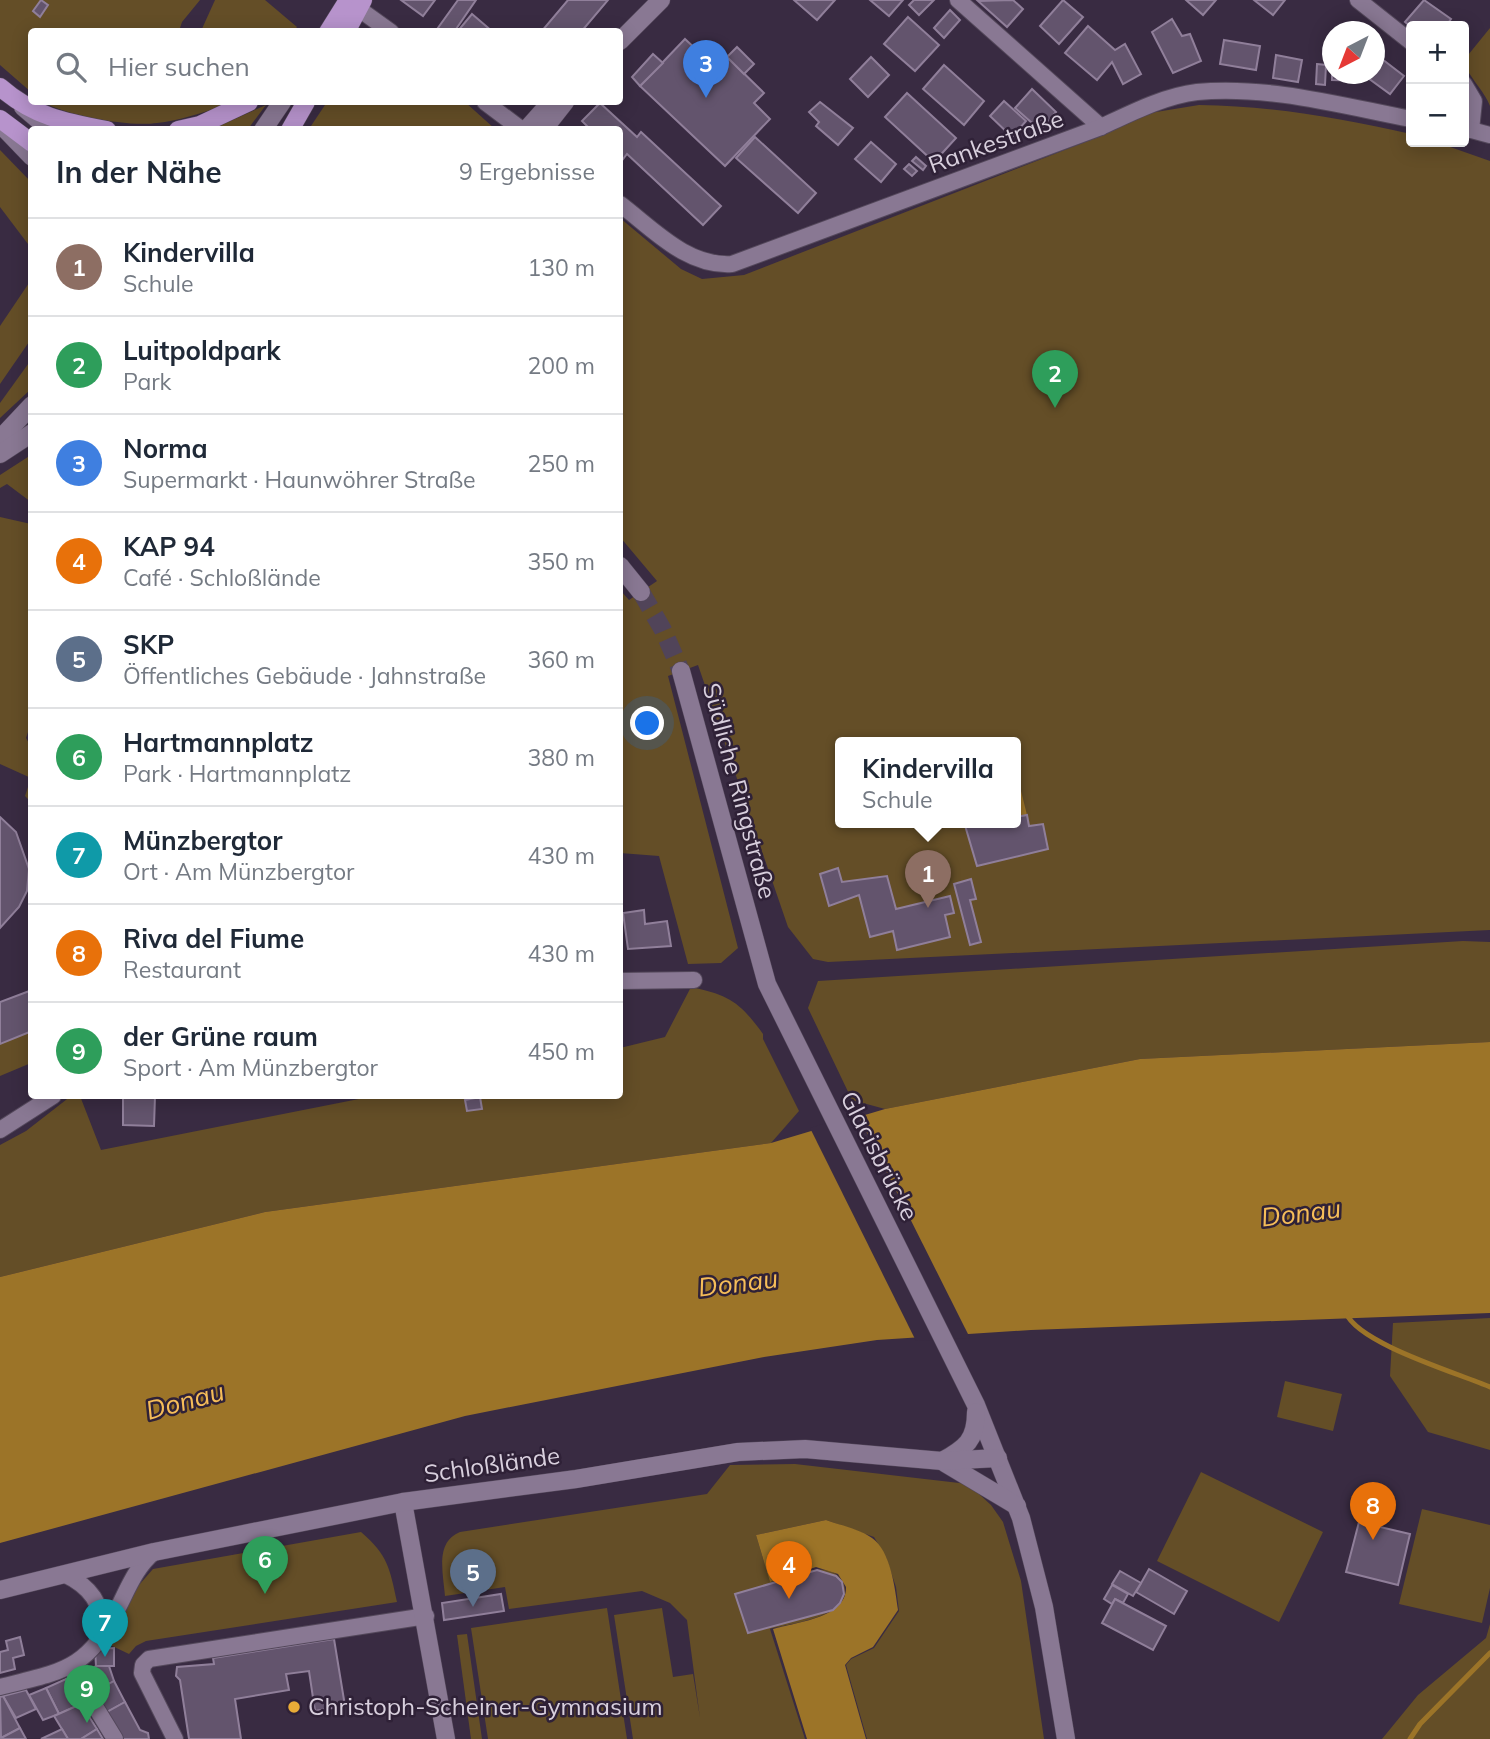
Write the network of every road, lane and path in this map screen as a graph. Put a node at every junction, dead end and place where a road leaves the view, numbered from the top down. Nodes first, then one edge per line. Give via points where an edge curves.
1 (661, 0) edge
2 (958, 0) edge
3 (1358, 0) edge
4 (357, 3) edge
5 (332, 28) edge
6 (348, 28) edge
7 (386, 28) edge
8 (1406, 37) edge
9 (623, 38) edge
10 (0, 87) edge
11 (1469, 92) edge
12 (21, 105) junction
13 (243, 105) edge
14 (280, 105) edge
15 (304, 105) edge
16 (489, 105) edge
17 (548, 105) edge
18 (563, 105) edge
19 (1406, 118) edge
20 (0, 121) edge
21 (1469, 121) edge
22 (45, 126) edge
23 (88, 126) edge
24 (196, 126) edge
25 (266, 126) edge
26 (292, 126) edge
27 (518, 126) edge
28 (528, 126) edge
29 (546, 126) edge
30 (1101, 127) junction
31 (1469, 130) edge
32 (1490, 135) edge
33 (28, 140) edge
34 (28, 152) edge
35 (623, 206) edge
36 (28, 409) edge
37 (28, 436) edge
38 (0, 439) edge
39 (0, 454) edge
40 (623, 570) edge
41 (641, 592) tunnel mouth
42 (681, 671) tunnel mouth
43 (748, 925) joint
44 (694, 979) dead end
45 (623, 981) edge
46 (48, 1099) edge
47 (0, 1130) edge
48 (976, 1405) junction
49 (998, 1458) junction
50 (942, 1461) junction
51 (403, 1502) junction
52 (1019, 1512) junction
53 (154, 1552) junction
54 (64, 1574) junction
55 (0, 1590) edge
56 (426, 1616) junction
57 (103, 1632) junction
58 (71, 1667) junction
59 (0, 1687) edge
60 (1067, 1735) edge
61 (115, 1739) edge
62 (175, 1739) edge
63 (446, 1739) edge

1 - 9 street
2 - 30 street
3 - 8 street
4 - 5 main road
4 - 6 main road
4 - 7 street
10 - 12 main road
11 - 21 street via 1474,101
12 - 22 street
12 - 23 main road
13 - 24 main road
14 - 25 street
15 - 26 main road
16 - 27 street
17 - 28 street
18 - 29 street
19 - 30 street, Rankestraße via 1311,100 1197,92 1148,105
20 - 33 main road
20 - 34 street
30 - 35 street, Rankestraße via 732,264 716,265 689,256
31 - 32 street
36 - 38 street
37 - 39 street
40 - 41 street
42 - 43 street, Südliche Ringstraße
43 - 48 street, Glacisbrücke via 766,984
44 - 45 street
46 - 47 street
48 - 49 street, Glacisbrücke
48 - 50 street via 976,1432
49 - 50 street, Schloßlände
49 - 52 street, Glacisbrücke
50 - 51 street, Schloßlände via 805,1449 738,1452
50 - 52 street
51 - 53 street, Schloßlände
51 - 56 street
52 - 60 street, Glacisbrücke via 1044,1607
53 - 54 street, Schloßlände
53 - 57 street via 134,1575
54 - 55 street, Schloßlände
54 - 57 street via 92,1592 101,1610
56 - 62 street via 149,1659 142,1673
56 - 63 street
57 - 58 street via 87,1655
58 - 59 street
58 - 61 street

